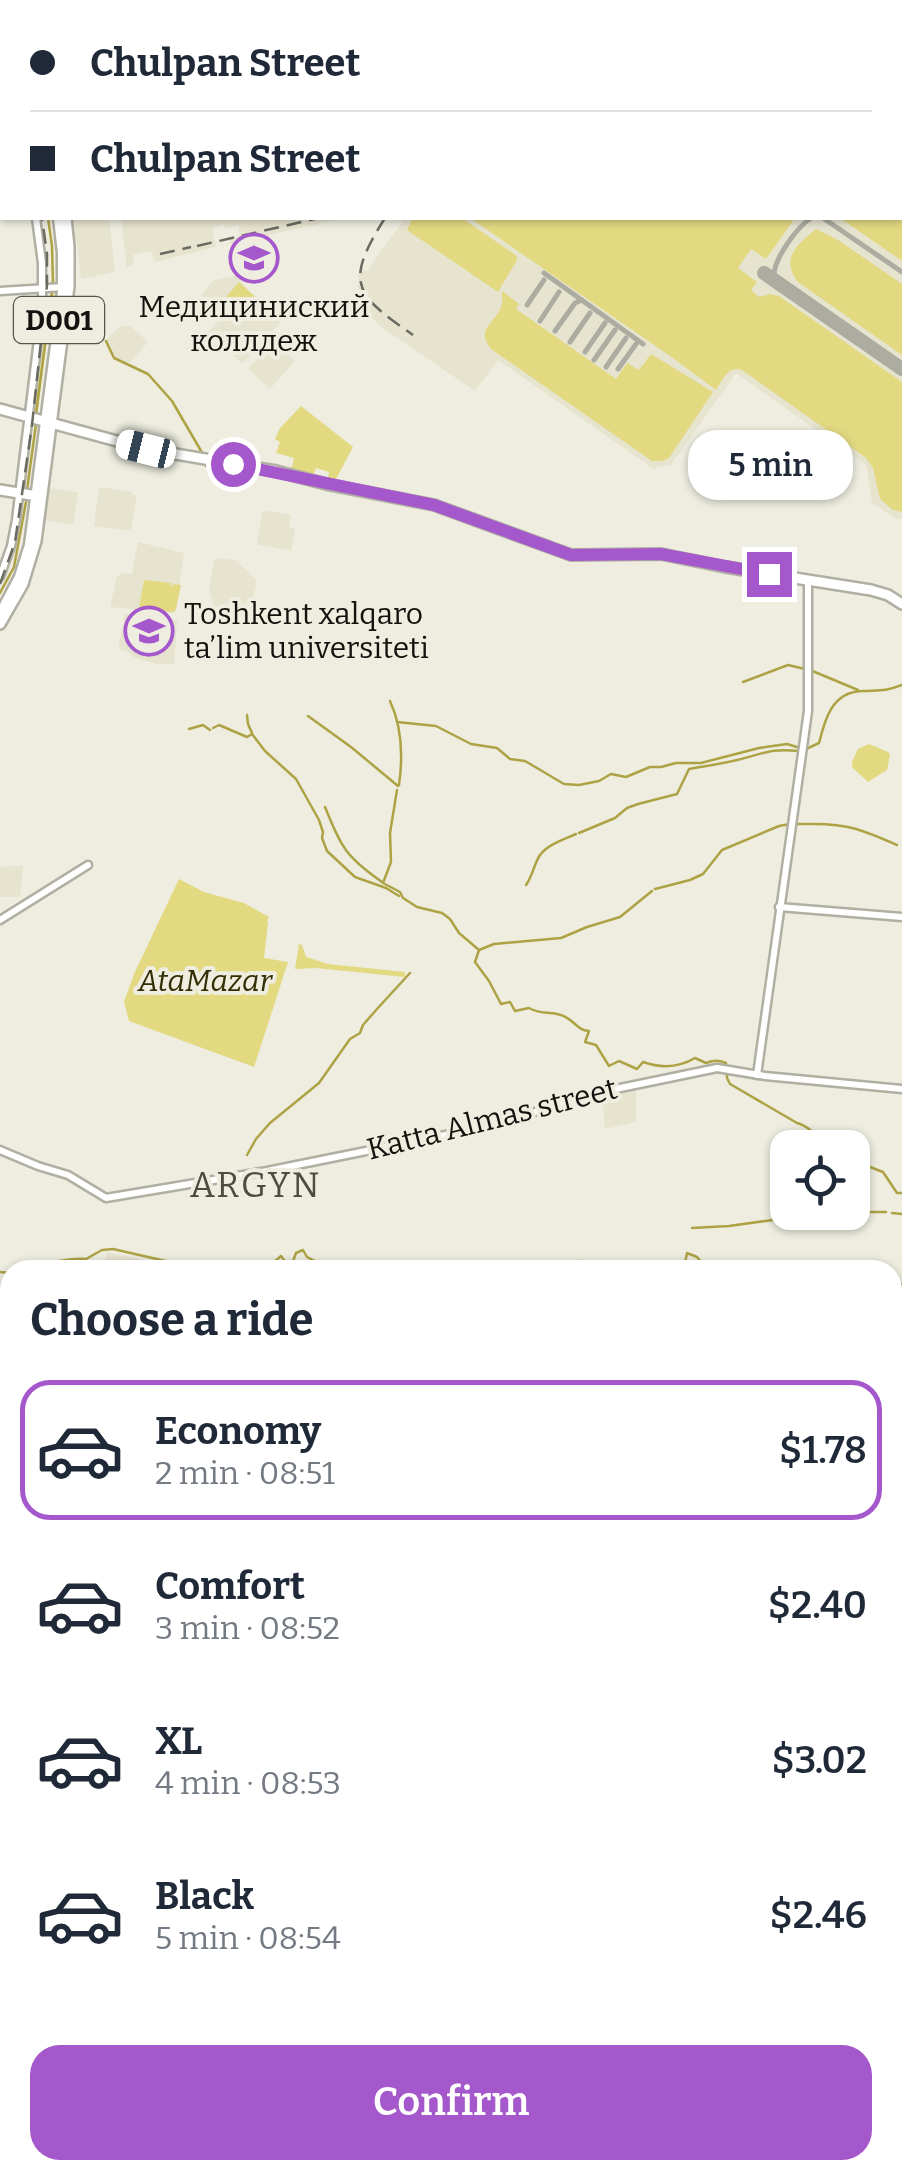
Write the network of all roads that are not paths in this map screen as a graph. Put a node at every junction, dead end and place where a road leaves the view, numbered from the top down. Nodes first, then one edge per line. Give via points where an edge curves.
1 (36, 220) edge
2 (62, 220) edge
3 (63, 287) junction
4 (43, 288) junction
5 (0, 291) edge
6 (0, 410) edge
7 (28, 417) junction
8 (46, 423) junction
9 (0, 492) edge
10 (18, 495) junction
11 (35, 499) junction
12 (0, 578) edge
13 (808, 580) junction
14 (17, 591) junction
15 (0, 604) edge
16 (902, 604) edge
17 (0, 615) edge
18 (0, 624) edge
19 (780, 908) junction
20 (902, 917) edge
21 (0, 918) edge
22 (757, 1075) junction
23 (902, 1089) edge
24 (0, 1150) edge

1 - 4 street
2 - 3 highway, D001
3 - 4 street
3 - 8 highway, D001
3 - 8 highway, D001
4 - 5 street
4 - 7 street
6 - 7 main road
7 - 8 main road
7 - 10 street
8 - 11 highway, D001
8 - 11 highway, D001
8 - 13 main road via 434,505 571,555 661,554
9 - 10 main road
10 - 11 main road
10 - 12 street
11 - 14 highway, D001
11 - 15 highway, D001 via 19,564
13 - 16 main road via 881,592
13 - 19 street via 808,712
14 - 17 highway, D001
14 - 18 main road
19 - 20 street
19 - 22 street
21 - 21 street via 88,865
22 - 23 street, Katta Almas street
22 - 24 street, Katta Almas street via 727,1068 658,1078 485,1127 106,1198 68,1175

